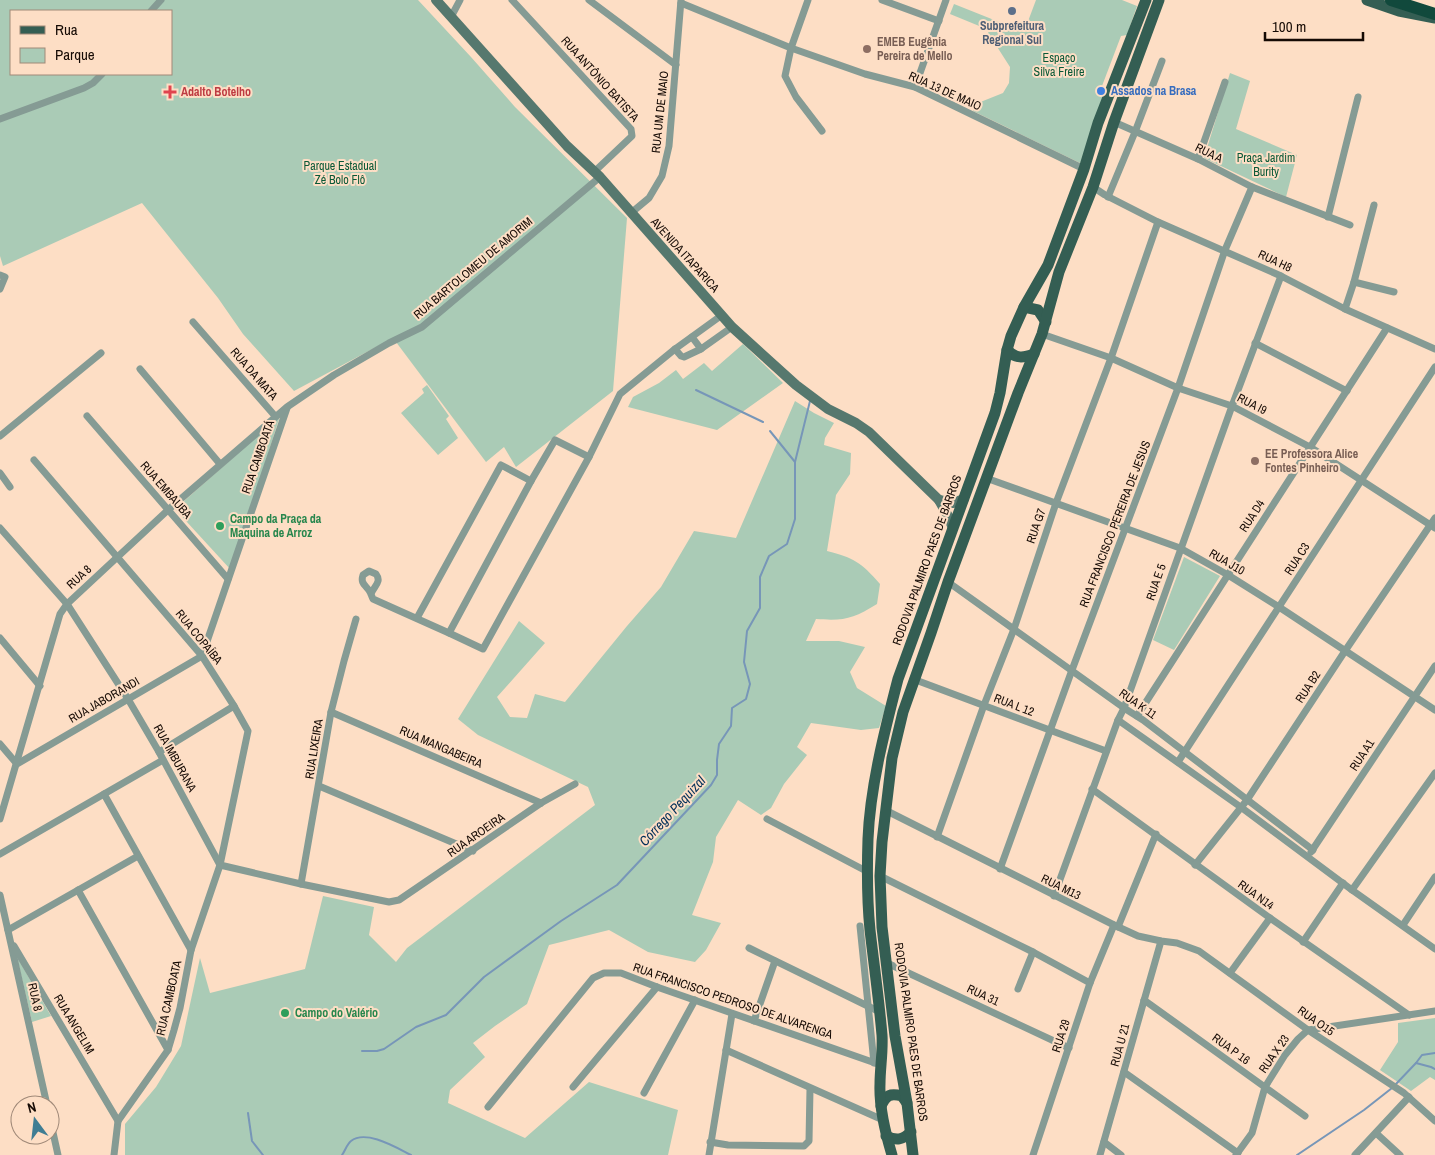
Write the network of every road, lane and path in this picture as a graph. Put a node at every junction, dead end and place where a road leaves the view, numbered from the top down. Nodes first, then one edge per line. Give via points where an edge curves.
1 (161, 0) edge
2 (436, 0) edge
3 (460, 0) edge
4 (512, 0) edge
5 (589, 0) edge
6 (808, 0) edge
7 (882, 0) edge
8 (946, 0) edge
9 (1146, 0) edge
10 (1158, 0) edge
11 (1368, 0) edge
12 (681, 1) edge
13 (1393, 1) edge
14 (152, 10) edge
15 (1435, 16) edge
16 (451, 17) junction
17 (939, 21) junction
18 (792, 48) junction
19 (1162, 61) dead end
20 (676, 65) junction
21 (101, 75) edge
22 (1225, 82) dead end
23 (915, 87) junction
24 (1358, 97) dead end
25 (0, 118) edge
26 (1114, 122) junction
27 (822, 131) dead end
28 (1135, 132) junction
29 (1198, 159) junction
30 (1084, 169) junction
31 (597, 175) junction
32 (1093, 187) junction
33 (1252, 187) junction
34 (1106, 196) junction
35 (1088, 199) junction
36 (1374, 205) dead end
37 (630, 213) junction
38 (1328, 217) junction
39 (1158, 222) junction
40 (1350, 225) dead end
41 (1225, 250) junction
42 (2, 276) edge
43 (1281, 276) junction
44 (1354, 282) junction
45 (0, 289) edge
46 (1394, 292) dead end
47 (1024, 307) junction
48 (1345, 309) junction
49 (722, 315) junction
50 (193, 322) dead end
51 (1046, 322) junction
52 (732, 327) junction
53 (1387, 328) junction
54 (1042, 334) junction
55 (692, 337) junction
56 (1255, 343) junction
57 (675, 349) junction
58 (1435, 349) edge
59 (700, 350) junction
60 (1006, 350) junction
61 (101, 352) dead end
62 (1034, 354) junction
63 (1111, 358) junction
64 (353, 364) joint
65 (1435, 367) edge
66 (140, 369) dead end
67 (1178, 388) junction
68 (1347, 390) junction
69 (1232, 406) junction
70 (287, 407) junction
71 (87, 416) dead end
72 (275, 416) junction
73 (0, 436) edge
74 (1310, 448) junction
75 (590, 457) junction
76 (34, 460) dead end
77 (220, 464) junction
78 (0, 473) edge
79 (986, 478) junction
80 (531, 481) junction
81 (1361, 481) junction
82 (10, 487) dead end
83 (964, 499) junction
84 (939, 500) junction
85 (1056, 503) junction
86 (168, 510) junction
87 (1435, 518) edge
88 (1433, 526) edge
89 (0, 528) edge
90 (953, 528) junction
91 (1126, 528) junction
92 (1180, 548) junction
93 (116, 557) junction
94 (1228, 575) junction
95 (228, 579) junction
96 (948, 582) junction
97 (370, 594) dead end
98 (67, 604) junction
99 (1279, 607) junction
100 (418, 618) junction
101 (356, 619) dead end
102 (1014, 629) junction
103 (449, 633) junction
104 (0, 638) edge
105 (1345, 651) junction
106 (202, 656) junction
107 (1435, 666) edge
108 (1072, 670) junction
109 (913, 679) junction
110 (40, 686) junction
111 (1414, 696) junction
112 (128, 699) junction
113 (984, 705) junction
114 (234, 706) junction
115 (1124, 708) junction
116 (1435, 710) edge
117 (331, 712) junction
118 (1137, 716) junction
119 (1118, 720) junction
120 (1051, 730) junction
121 (0, 744) edge
122 (1106, 751) junction
123 (159, 752) junction
124 (1184, 752) junction
125 (164, 760) junction
126 (1178, 762) junction
127 (17, 764) junction
128 (1435, 773) edge
129 (575, 784) dead end
130 (9, 786) junction
131 (319, 786) junction
132 (1092, 789) junction
133 (0, 791) edge
134 (104, 794) junction
135 (1247, 800) junction
136 (541, 803) junction
137 (1242, 808) junction
138 (885, 810) junction
139 (0, 819) edge
140 (768, 819) dead end
141 (1156, 834) junction
142 (937, 837) junction
143 (1313, 850) junction
144 (473, 851) junction
145 (0, 854) edge
146 (138, 856) junction
147 (1307, 856) junction
148 (220, 865) junction
149 (1195, 865) junction
150 (1000, 869) junction
151 (868, 872) junction
152 (880, 876) junction
153 (1435, 877) edge
154 (1343, 883) junction
155 (301, 884) junction
156 (78, 890) junction
157 (1352, 890) junction
158 (0, 895) edge
159 (1054, 896) junction
160 (1270, 918) junction
161 (1403, 925) junction
162 (860, 926) dead end
163 (1116, 926) junction
164 (8, 930) junction
165 (10, 939) junction
166 (1161, 941) junction
167 (1303, 942) junction
168 (749, 948) dead end
169 (1435, 949) edge
170 (191, 950) junction
171 (1033, 952) junction
172 (775, 961) junction
173 (887, 963) junction
174 (1230, 973) junction
175 (1090, 984) junction
176 (657, 987) junction
177 (1018, 989) dead end
178 (695, 1000) junction
179 (1144, 1000) junction
180 (868, 1006) junction
181 (1435, 1011) edge
182 (880, 1012) junction
183 (732, 1014) junction
184 (1409, 1015) junction
185 (754, 1021) junction
186 (1308, 1030) junction
187 (1069, 1048) junction
188 (168, 1050) junction
189 (726, 1050) junction
190 (878, 1064) junction
191 (1124, 1072) junction
192 (573, 1087) dead end
193 (810, 1088) junction
194 (1265, 1088) junction
195 (644, 1093) dead end
196 (45, 1095) edge
197 (1406, 1095) junction
198 (907, 1103) junction
199 (881, 1106) junction
200 (488, 1107) dead end
201 (1305, 1116) dead end
202 (883, 1120) junction
203 (1435, 1121) edge
204 (118, 1122) junction
205 (911, 1132) junction
206 (1376, 1133) junction
207 (886, 1136) junction
208 (710, 1142) junction
209 (1104, 1142) junction
210 (1237, 1154) edge
211 (114, 1155) edge
212 (709, 1155) edge
213 (892, 1155) edge
214 (913, 1155) edge
215 (1033, 1155) edge
216 (1100, 1155) edge
217 (1121, 1155) edge
218 (1355, 1155) edge
219 (1400, 1155) edge

1 - 14 street
2 - 16 street, AVENIDA ITAPARICA
3 - 16 street
4 - 31 street, RUA ANTÔNIO BATISTA via 631,130 632,136
5 - 20 street
6 - 18 street
7 - 17 street
8 - 17 street
9 - 30 main road, RODOVIA PALMIRO PAES DE BARROS via 1098,123
10 - 26 main road, RODOVIA PALMIRO PAES DE BARROS
11 - 15 main road via 1399,12
12 - 18 street, RUA 13 DE MAIO
12 - 20 street, RUA UM DE MAIO
13 - 15 highway
16 - 31 street, AVENIDA ITAPARICA
17 - 23 street
18 - 23 street, RUA 13 DE MAIO via 865,74
18 - 27 street via 785,76 796,97
19 - 28 street
20 - 37 street, RUA UM DE MAIO via 669,146 662,176 649,198
21 - 25 street via 84,88
22 - 29 street
23 - 30 street, RUA 13 DE MAIO
24 - 38 street
26 - 28 street, RUA A
26 - 32 main road, RODOVIA PALMIRO PAES DE BARROS
28 - 29 street, RUA A
28 - 34 street
29 - 33 street, RUA A
30 - 47 main road, RODOVIA PALMIRO PAES DE BARROS via 1048,265
31 - 37 street, AVENIDA ITAPARICA
31 - 64 street, RUA BARTOLOMEU DE AMORIM via 422,327
32 - 34 street, RUA H8
32 - 35 main road, RODOVIA PALMIRO PAES DE BARROS
33 - 38 street, RUA A
33 - 41 street, RUA FRANCISCO PEREIRA DE JESUS
34 - 35 street
34 - 39 street, RUA H8
35 - 51 main road, RODOVIA PALMIRO PAES DE BARROS via 1059,272
36 - 44 street
37 - 49 street, AVENIDA ITAPARICA
38 - 40 street, RUA A
39 - 41 street, RUA H8
39 - 63 street, RUA G7
41 - 43 street, RUA H8
41 - 67 street, RUA FRANCISCO PEREIRA DE JESUS
42 - 45 street
43 - 48 street, RUA H8
43 - 56 street, RUA E 5
44 - 46 street
44 - 48 street
47 - 51 main road via 1038,310
47 - 60 main road, RODOVIA PALMIRO PAES DE BARROS
48 - 53 street, RUA H8
49 - 52 street, AVENIDA ITAPARICA
49 - 55 street
50 - 72 street, RUA DA MATA
51 - 54 main road, RODOVIA PALMIRO PAES DE BARROS
52 - 59 street
52 - 84 street, AVENIDA ITAPARICA via 796,385 869,432
53 - 58 street, RUA H8
53 - 68 street, RUA D4
54 - 62 main road, RODOVIA PALMIRO PAES DE BARROS
54 - 63 street, RUA I9
55 - 57 street
55 - 59 street
56 - 68 street
56 - 69 street, RUA E 5
57 - 59 street via 684,357
57 - 75 street via 620,394
60 - 62 main road via 1018,358
60 - 83 main road, RODOVIA PALMIRO PAES DE BARROS via 995,413
61 - 73 street
62 - 79 main road, RODOVIA PALMIRO PAES DE BARROS
63 - 67 street, RUA I9
63 - 85 street, RUA G7
64 - 70 street, RUA DA MATA
65 - 81 street, RUA C3
66 - 77 street
67 - 69 street, RUA I9
67 - 91 street, RUA FRANCISCO PEREIRA DE JESUS
68 - 74 street, RUA D4
69 - 74 street, RUA I9
69 - 92 street, RUA E 5
70 - 72 street, RUA DA MATA
70 - 95 street, RUA CAMBOATÁ
71 - 86 street, RUA EMBAUBA
72 - 77 street, RUA 8
74 - 81 street, RUA I9
74 - 94 street, RUA D4
75 - 80 street via 555,440
75 - 103 street via 483,649
76 - 93 street, RUA COPAÍBA
77 - 86 street, RUA 8
78 - 82 street
79 - 85 street, RUA J10
79 - 96 main road, RODOVIA PALMIRO PAES DE BARROS
80 - 100 street via 501,465
80 - 103 street
81 - 88 street, RUA I9
81 - 99 street, RUA C3
83 - 84 street via 953,503
83 - 90 main road, RODOVIA PALMIRO PAES DE BARROS
84 - 90 street, AVENIDA ITAPARICA
85 - 91 street, RUA J10
85 - 102 street, RUA G7
86 - 93 street, RUA 8
86 - 95 street, RUA EMBAUBA
87 - 88 street, RUA B2
88 - 105 street, RUA B2
89 - 98 street, RUA IMBURANA
90 - 151 main road, RODOVIA PALMIRO PAES DE BARROS via 890,709 871,807
91 - 92 street, RUA J10
91 - 108 street, RUA FRANCISCO PEREIRA DE JESUS
92 - 94 street, RUA J10
92 - 115 street, RUA E 5
93 - 98 street, RUA 8
93 - 106 street, RUA COPAÍBA
94 - 99 street, RUA J10
94 - 118 street, RUA D4
95 - 106 street, RUA CAMBOATÁ
96 - 102 street, RUA K 11
96 - 109 main road, RODOVIA PALMIRO PAES DE BARROS
97 - 100 street via 374,600
98 - 110 street, RUA 8 via 60,614
98 - 112 street, RUA IMBURANA
99 - 105 street, RUA J10
99 - 124 street, RUA C3
100 - 103 street
101 - 117 street, RUA LIXEIRA
102 - 108 street, RUA K 11
102 - 113 street, RUA G7
104 - 110 street
105 - 111 street, RUA J10
105 - 135 street, RUA B2
106 - 112 street, RUA JABORANDI
106 - 114 street, RUA COPAÍBA
107 - 111 street, RUA A1
108 - 115 street, RUA K 11
108 - 120 street, RUA FRANCISCO PEREIRA DE JESUS
109 - 113 street, RUA L 12
109 - 138 main road, RODOVIA PALMIRO PAES DE BARROS via 892,758
110 - 127 street, RUA 8
111 - 116 street, RUA J10
111 - 143 street, RUA A1
112 - 123 street, RUA IMBURANA
112 - 127 street, RUA JABORANDI
113 - 120 street, RUA L 12
113 - 142 street, RUA G7
114 - 123 street
114 - 148 street, RUA COPAÍBA via 248,731
115 - 118 street, RUA K 11
115 - 119 street, RUA E 5
117 - 131 street, RUA LIXEIRA
117 - 136 street, RUA MANGABEIRA
118 - 124 street, RUA K 11
119 - 122 street, RUA E 5
119 - 126 street, RUA K 11
120 - 122 street, RUA L 12
120 - 150 street, RUA FRANCISCO PEREIRA DE JESUS
121 - 127 street
122 - 132 street, RUA E 5
123 - 125 street, RUA IMBURANA
124 - 126 street, RUA C3
124 - 135 street, RUA K 11
125 - 134 street
125 - 148 street, RUA IMBURANA
126 - 137 street, RUA K 11
127 - 130 street, RUA 8
128 - 157 street
129 - 136 street, RUA AROEIRA
130 - 133 street
130 - 139 street, RUA 8
131 - 144 street
131 - 155 street, RUA LIXEIRA
132 - 141 street, RUA N14
132 - 159 street, RUA E 5
134 - 145 street
134 - 146 street
135 - 137 street, RUA B2
135 - 143 street, RUA K 11
136 - 144 street, RUA AROEIRA
137 - 147 street, RUA K 11
137 - 149 street, RUA B2
138 - 142 street, RUA M13
138 - 152 main road, RODOVIA PALMIRO PAES DE BARROS
140 - 151 street
141 - 149 street, RUA N14
141 - 163 street, RUA 29
142 - 150 street, RUA M13
143 - 147 street, RUA A1
144 - 155 street, RUA AROEIRA via 399,900 389,902
146 - 156 street
146 - 170 street
147 - 154 street, RUA K 11
148 - 155 street
148 - 170 street, RUA CAMBOATA
149 - 160 street, RUA N14
150 - 159 street, RUA M13
151 - 182 main road, RODOVIA PALMIRO PAES DE BARROS via 870,928
152 - 171 street
152 - 173 main road, RODOVIA PALMIRO PAES DE BARROS
153 - 161 street
154 - 157 street, RUA K 11
154 - 167 street
156 - 164 street
156 - 188 street
157 - 161 street, RUA K 11
158 - 164 street, RUA 8
159 - 163 street, RUA M13
160 - 167 street, RUA N14
160 - 174 street
161 - 169 street, RUA K 11
162 - 180 street
163 - 166 street, RUA M13 via 1138,936
163 - 175 street, RUA 29
164 - 165 street, RUA 8
165 - 196 street, RUA 8
165 - 204 street, RUA ANGELIM
166 - 174 street, RUA M13 via 1178,943 1198,951
166 - 179 street, RUA U 21
167 - 184 street, RUA N14
168 - 172 street
170 - 188 street, RUA CAMBOATA
171 - 175 street
171 - 177 street
172 - 180 street
172 - 185 street
173 - 187 street, RUA 31
173 - 198 main road, RODOVIA PALMIRO PAES DE BARROS
174 - 186 street, RUA O15
175 - 187 street, RUA 29
176 - 178 street, RUA FRANCISCO PEDROSO DE ALVARENGA
176 - 192 street
176 - 200 street, RUA FRANCISCO PEDROSO DE ALVARENGA via 621,973 604,973 593,978
178 - 183 street, RUA FRANCISCO PEDROSO DE ALVARENGA
178 - 195 street
179 - 191 street, RUA U 21
179 - 194 street, RUA P 16
180 - 182 street
180 - 190 street
181 - 184 street, RUA X 23
182 - 190 main road, RODOVIA PALMIRO PAES DE BARROS via 882,1048
183 - 185 street, RUA FRANCISCO PEDROSO DE ALVARENGA
183 - 189 street
184 - 186 street, RUA X 23
185 - 190 street, RUA FRANCISCO PEDROSO DE ALVARENGA
186 - 194 street, RUA X 23 via 1285,1055
186 - 197 street, RUA O15
187 - 215 street, RUA 29
188 - 204 street, RUA CAMBOATA
189 - 193 street
189 - 208 street
190 - 199 main road, RODOVIA PALMIRO PAES DE BARROS
191 - 209 street, RUA U 21
191 - 210 street
193 - 202 street
193 - 208 street via 809,1142 804,1146
194 - 201 street, RUA P 16
194 - 210 street, RUA X 23 via 1252,1133
197 - 203 street, RUA O15
197 - 206 street
198 - 199 main road via 902,1096 894,1094 884,1098
198 - 205 main road, RODOVIA PALMIRO PAES DE BARROS
199 - 202 main road, RODOVIA PALMIRO PAES DE BARROS
202 - 207 main road, RODOVIA PALMIRO PAES DE BARROS
204 - 211 street, RUA CAMBOATA
205 - 207 main road via 899,1140
205 - 214 main road, RODOVIA PALMIRO PAES DE BARROS
206 - 218 street
206 - 219 street
207 - 213 main road, RODOVIA PALMIRO PAES DE BARROS
208 - 212 street
209 - 216 street, RUA U 21
209 - 217 street

